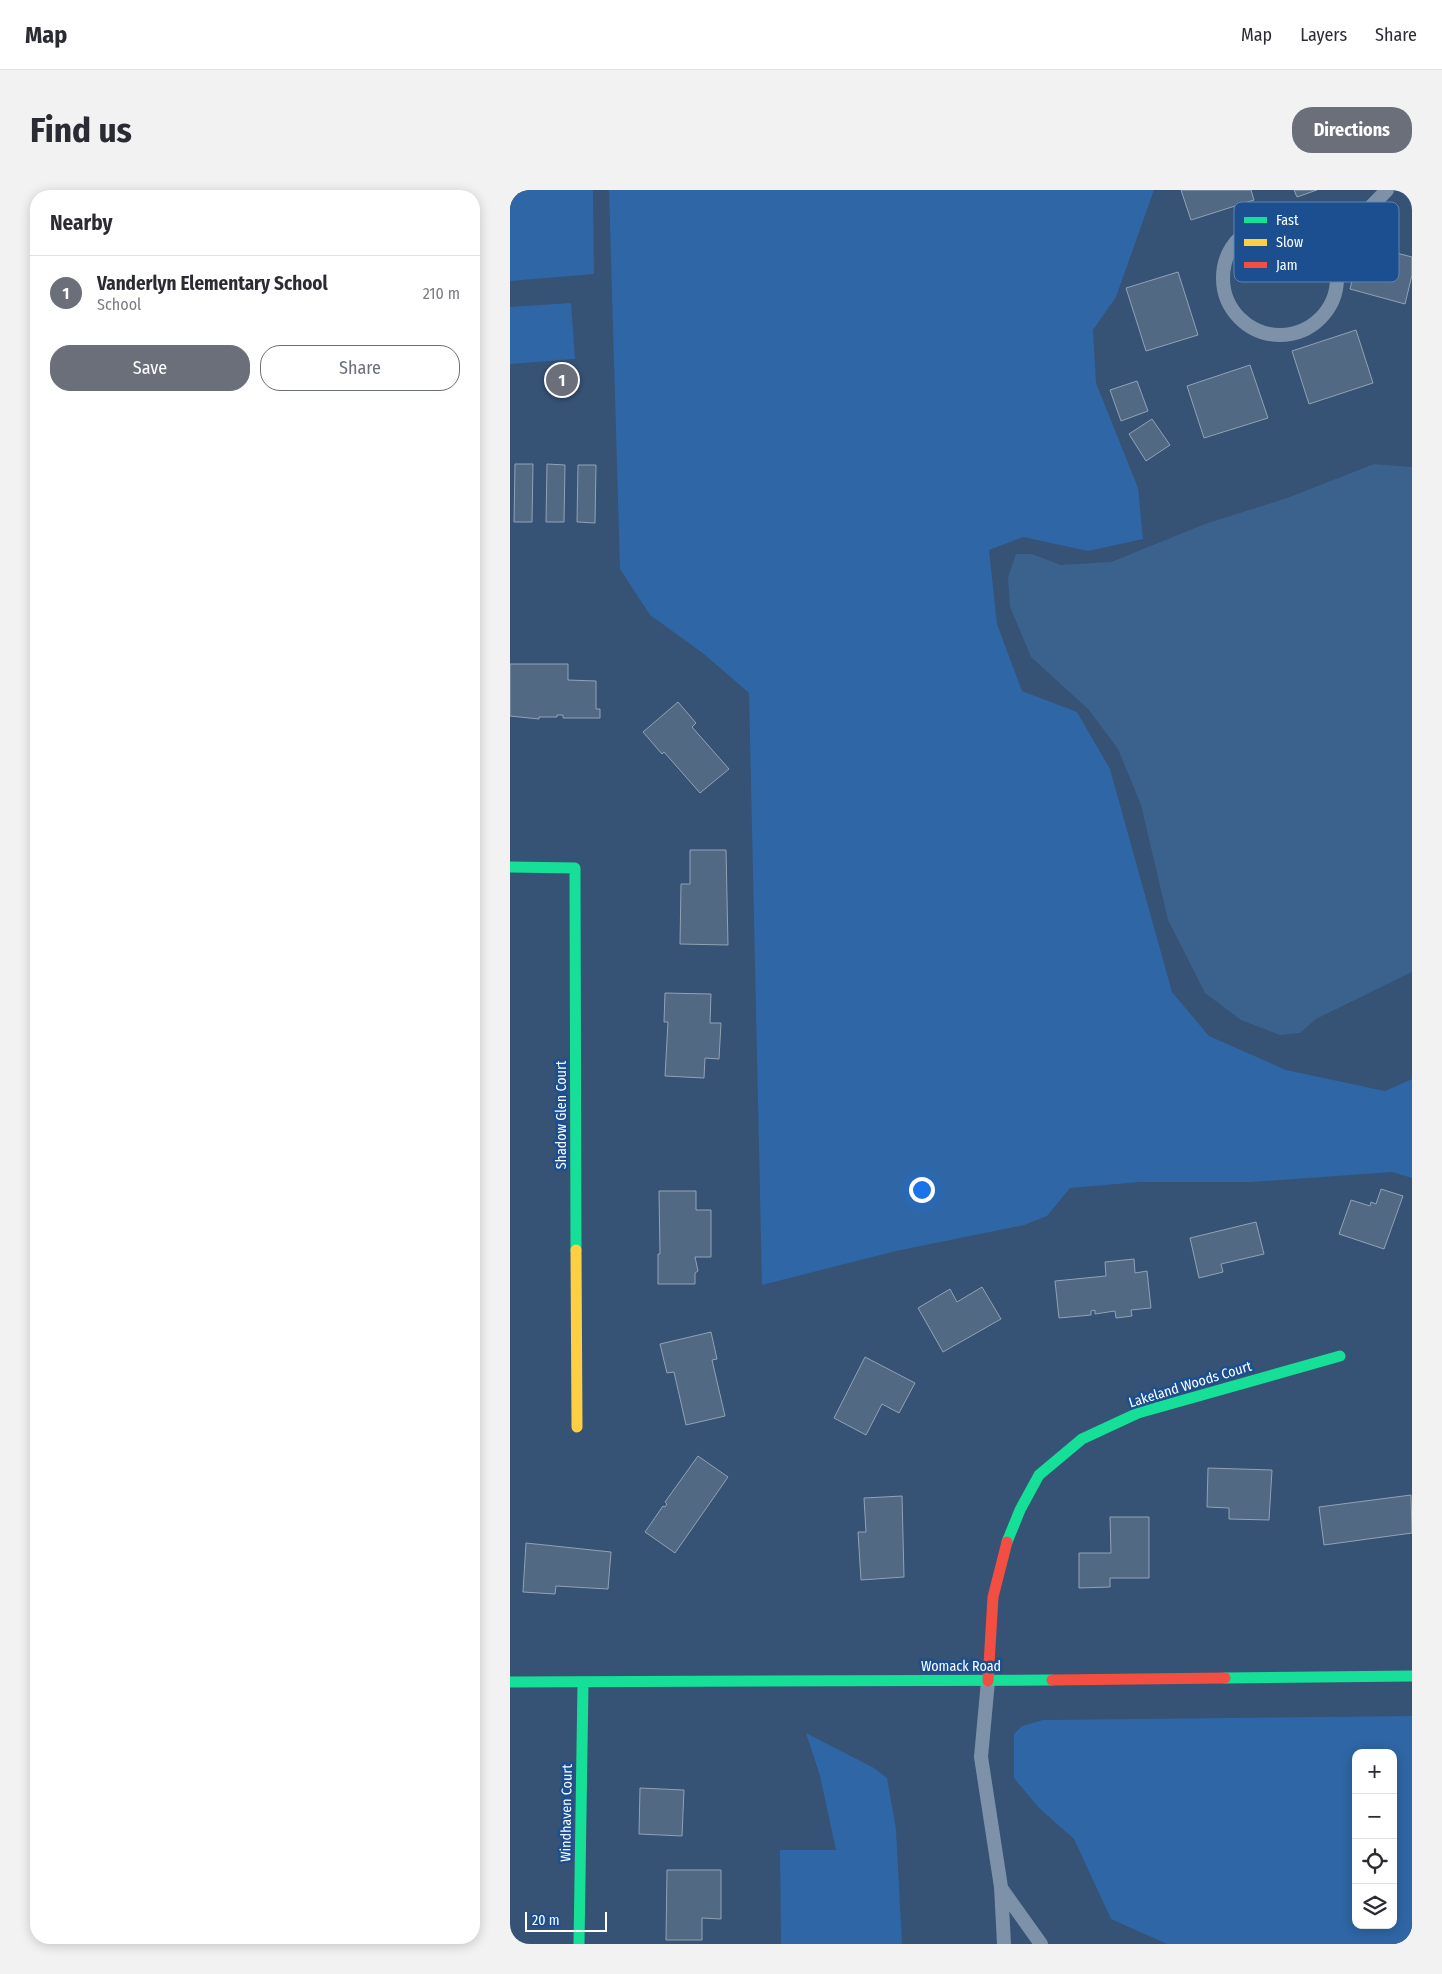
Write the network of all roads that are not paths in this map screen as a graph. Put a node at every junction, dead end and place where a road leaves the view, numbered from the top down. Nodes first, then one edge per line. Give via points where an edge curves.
1 (1387, 190) edge
2 (1375, 202) edge
3 (1234, 246) edge
4 (1338, 282) edge
5 (510, 867) edge
6 (1340, 1356) dead end
7 (577, 1427) dead end
8 (1412, 1676) edge
9 (988, 1681) junction
10 (510, 1682) edge
11 (583, 1683) junction
12 (1001, 1887) junction
13 (579, 1944) edge
14 (1004, 1944) edge
15 (1041, 1944) edge

1 - 2 lane
3 - 4 lane via 1223,271 1224,290 1232,308 1244,322 1260,332 1296,334 1312,326 1326,313 1335,297
5 - 7 street, Shadow Glen Court via 574,868
6 - 9 street, Lakeland Woods Court via 1138,1413 1082,1439 1039,1475 1020,1510 1002,1556 992,1597
8 - 9 street, Womack Road
9 - 11 street, Womack Road
9 - 12 lane via 981,1757
10 - 11 street, Womack Road
11 - 13 street, Windhaven Court
12 - 14 lane
12 - 15 lane

